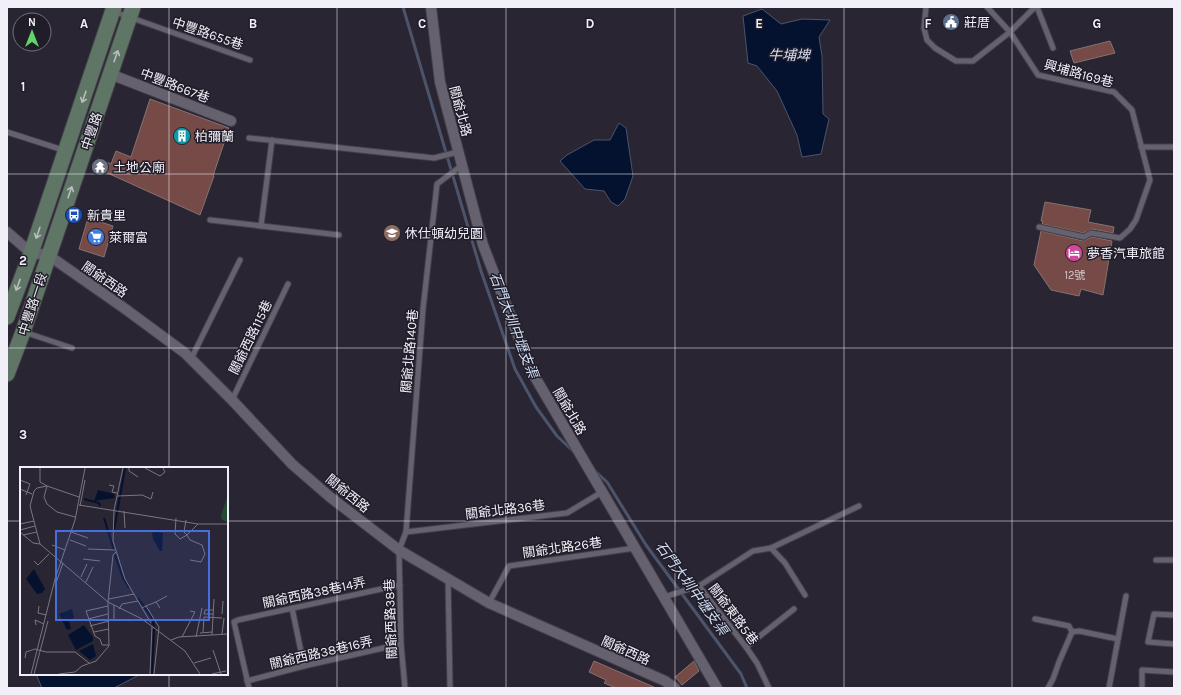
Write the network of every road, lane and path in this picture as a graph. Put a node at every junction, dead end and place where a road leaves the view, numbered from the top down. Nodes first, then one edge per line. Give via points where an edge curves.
1 (431, 7) edge
2 (926, 7) edge
3 (987, 7) edge
4 (1036, 7) edge
5 (114, 9) edge
6 (131, 12) edge
7 (1010, 32) junction
8 (1052, 48) dead end
9 (250, 60) dead end
10 (110, 74) junction
11 (231, 121) dead end
12 (7, 132) edge
13 (249, 138) dead end
14 (272, 140) junction
15 (1141, 147) junction
16 (1174, 147) edge
17 (66, 151) junction
18 (458, 152) junction
19 (461, 166) junction
20 (210, 220) dead end
21 (261, 226) junction
22 (1039, 227) dead end
23 (7, 232) edge
24 (339, 235) dead end
25 (31, 253) junction
26 (48, 255) junction
27 (240, 260) dead end
28 (288, 284) dead end
29 (7, 317) edge
30 (24, 332) junction
31 (72, 348) dead end
32 (191, 360) junction
33 (7, 374) edge
34 (232, 400) junction
35 (602, 492) junction
36 (859, 506) dead end
37 (406, 532) junction
38 (636, 548) junction
39 (771, 548) junction
40 (399, 550) junction
41 (1156, 560) dead end
42 (1174, 560) edge
43 (448, 578) junction
44 (400, 585) junction
45 (699, 586) junction
46 (805, 595) dead end
47 (1126, 596) dead end
48 (663, 597) junction
49 (489, 603) junction
50 (292, 608) junction
51 (794, 609) dead end
52 (1174, 615) edge
53 (1035, 619) dead end
54 (1072, 632) junction
55 (1118, 639) junction
56 (401, 644) junction
57 (1174, 644) edge
58 (746, 647) junction
59 (304, 666) junction
60 (1174, 672) edge
61 (247, 680) junction
62 (450, 687) edge
63 (249, 688) edge
64 (405, 688) edge
65 (675, 688) edge
66 (717, 688) edge
67 (769, 688) edge
68 (1048, 688) edge
69 (1108, 688) edge
70 (1142, 688) edge

1 - 18 street, 關爺北路 via 440,82
2 - 7 lane via 924,28 927,40 956,61 973,60
3 - 7 lane, 興埔路169巷
4 - 7 lane
4 - 8 lane
5 - 6 lane, 中豐路655巷
5 -> 17 main road, 中豐路
6 - 9 lane, 中豐路655巷
10 -> 6 main road, 中豐路
7 - 15 lane, 興埔路169巷 via 1038,75 1114,92 1132,110
10 - 11 street, 中豐路667巷
26 -> 10 main road, 中豐路
12 - 17 lane
13 - 14 lane
14 - 18 lane via 434,158
14 - 21 lane
15 - 16 lane
15 - 22 lane, 興埔路169巷 via 1150,180 1136,220 1120,238 1091,233 1084,238
17 -> 25 main road, 中豐路
18 - 19 street, 關爺北路
19 - 35 street, 關爺北路 via 483,245 532,372
19 - 37 lane, 關爺北路140巷 via 437,184 423,309
20 - 21 lane
21 - 24 lane
23 - 25 street
25 - 26 street
25 -> 29 main road, 中豐路一段
26 - 30 main road, 中豐路一段
26 - 32 street, 關爺西路 via 124,308
27 - 32 lane
28 - 34 lane, 關爺西路115巷
30 - 31 lane
30 - 33 main road, 中豐路一段
32 - 34 street, 關爺西路
34 - 40 street, 關爺西路 via 292,464
35 - 37 lane, 關爺北路36巷 via 567,513
35 - 38 street, 關爺北路
36 - 39 lane
37 - 40 lane, 關爺北路140巷
38 - 48 street, 關爺北路
38 - 49 lane, 關爺北路26巷 via 508,566
39 - 45 lane via 753,552
39 - 46 lane via 785,563
40 - 43 street, 關爺西路
40 - 44 lane, 關爺西路38巷
41 - 42 lane
43 - 49 street, 關爺西路
43 - 62 lane
44 - 50 lane, 關爺西路38巷14弄
44 - 56 lane, 關爺西路38巷
45 - 48 lane, 關爺東路5巷
45 - 58 lane, 關爺東路5巷
47 - 55 lane
48 - 66 street, 關爺北路
49 - 65 street, 關爺西路 via 665,681
50 - 59 lane
50 - 61 lane, 關爺西路38巷14弄 via 234,622
51 - 58 lane
52 - 57 lane via 1154,614 1148,642
53 - 54 lane via 1069,626
54 - 55 lane via 1079,631
54 - 68 lane
55 - 69 lane
56 - 59 lane, 關爺西路38巷16弄
56 - 64 lane, 關爺西路38巷
58 - 67 lane, 關爺東路5巷
59 - 61 lane, 關爺西路38巷16弄
60 - 70 lane via 1142,670
61 - 63 lane

